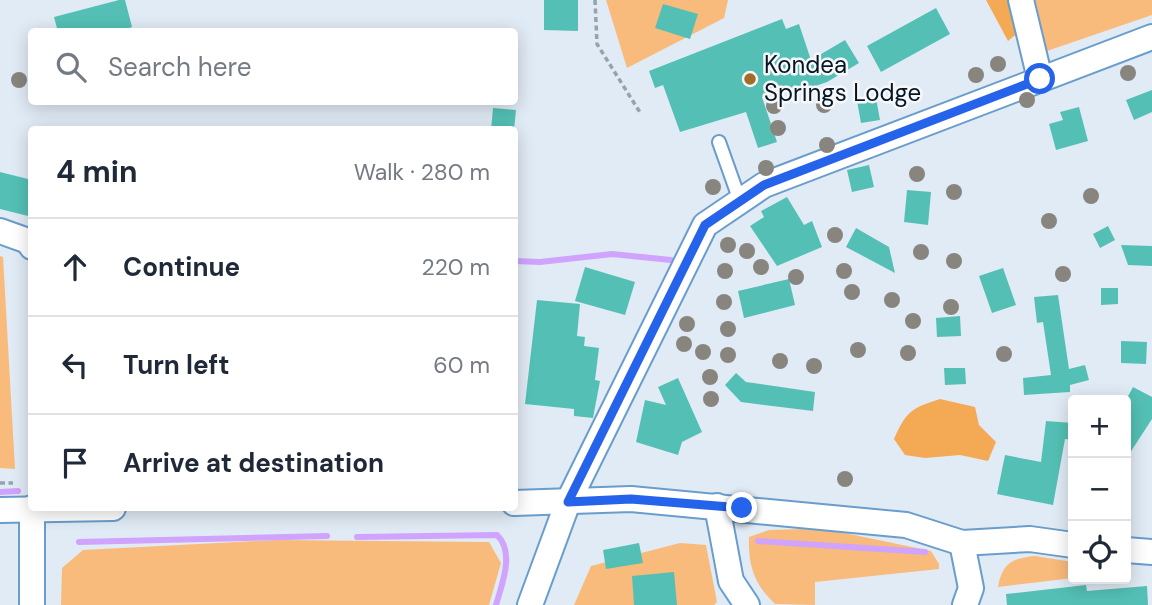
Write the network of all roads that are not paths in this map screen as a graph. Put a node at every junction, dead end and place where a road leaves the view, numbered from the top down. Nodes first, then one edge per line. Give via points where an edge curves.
1 (1021, 0) edge
2 (1152, 37) edge
3 (1040, 79) junction
4 (719, 142) dead end
5 (740, 201) junction
6 (0, 231) edge
7 (28, 241) edge
8 (568, 502) junction
9 (518, 503) edge
10 (717, 506) junction
11 (28, 509) edge
12 (0, 510) edge
13 (32, 511) edge
14 (962, 543) junction
15 (1068, 544) edge
16 (1131, 550) edge
17 (1152, 552) edge
18 (32, 605) edge
19 (530, 605) edge
20 (747, 605) edge
21 (965, 605) edge

1 - 3 street
2 - 3 street
3 - 5 street via 764,185
4 - 5 lane
5 - 8 street via 705,225
6 - 7 street
8 - 9 street
8 - 10 street via 631,499
8 - 19 street
10 - 14 street via 906,525
10 - 20 street via 731,581
11 - 12 street
13 - 18 street
14 - 15 street via 1030,539
14 - 21 street via 971,588
16 - 17 street

